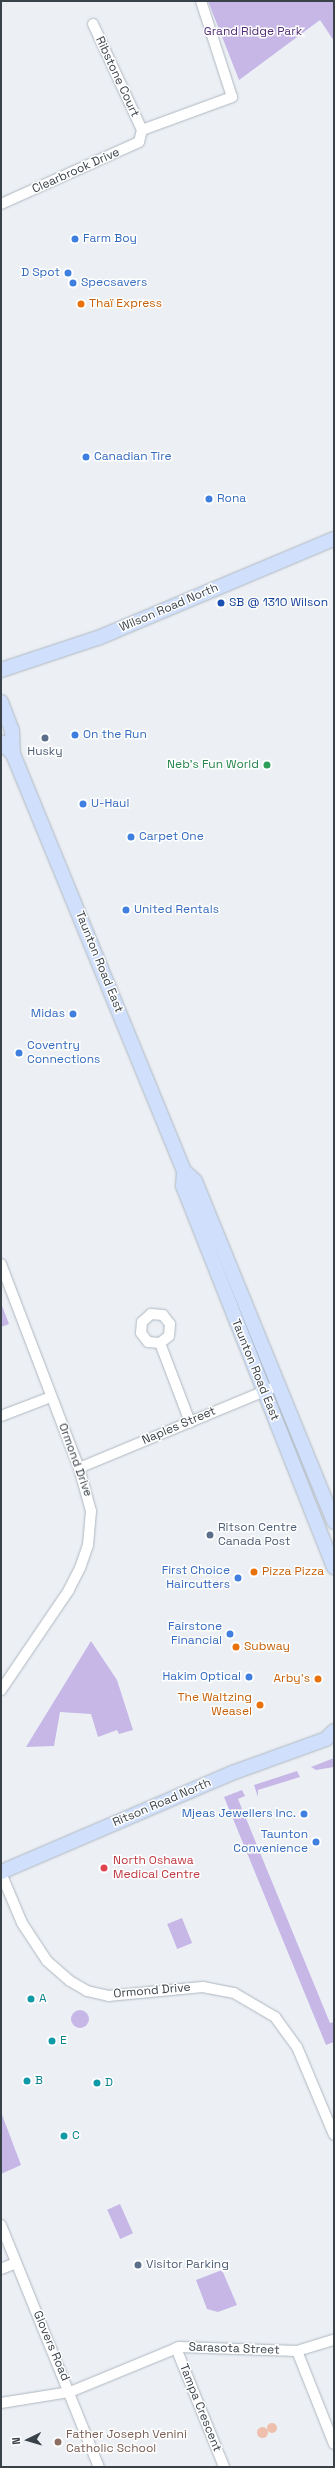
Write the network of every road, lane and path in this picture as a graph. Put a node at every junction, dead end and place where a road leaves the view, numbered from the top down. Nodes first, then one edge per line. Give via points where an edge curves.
1 (201, 1) edge
2 (93, 24) dead end
3 (142, 130) junction
4 (1, 204) edge
5 (334, 539) edge
6 (1, 670) edge
7 (1, 702) edge
8 (1, 742) edge
9 (13, 754) junction
10 (184, 1171) junction
11 (1, 1264) edge
12 (160, 1344) dead end
13 (279, 1385) junction
14 (263, 1391) junction
15 (51, 1397) junction
16 (1, 1416) edge
17 (190, 1422) junction
18 (79, 1468) junction
19 (334, 1522) edge
20 (334, 1567) edge
21 (2, 1686) edge
22 (331, 1737) edge
23 (1, 1872) edge
24 (330, 2112) edge
25 (334, 2135) edge
26 (1, 2225) edge
27 (16, 2263) junction
28 (1, 2269) edge
29 (334, 2340) edge
30 (176, 2348) junction
31 (297, 2351) junction
32 (70, 2392) junction
33 (1, 2403) edge
34 (334, 2444) edge
35 (99, 2467) edge
36 (224, 2467) edge

1 - 3 street via 232,98
2 - 3 street, Ribstone Court
3 - 4 street, Clearbrook Drive via 139,142
5 - 6 main road, Wilson Road North via 98,638
7 - 9 main road, Taunton Road East via 12,730
8 - 9 main road, Taunton Road East
9 - 10 main road, Taunton Road East
10 - 13 main road, Taunton Road East via 195,1181
10 - 14 main road, Taunton Road East via 183,1186
11 - 15 street, Ormond Drive
12 - 17 street
13 - 14 street, Naples Street
13 - 19 main road, Taunton Road East
14 - 17 street, Naples Street
14 - 20 main road, Taunton Road East
15 - 16 street
15 - 18 street, Ormond Drive
17 - 18 street, Naples Street
18 - 21 street, Ormond Drive via 91,1511 88,1545 80,1568 69,1590
22 - 23 main road, Ritson Road North via 232,1773
23 - 24 street, Ormond Drive via 22,1923 47,1961 70,1981 87,1991 108,1996 204,1987 234,1993 275,2017 297,2047
24 - 25 street, Ormond Drive
26 - 27 street, Glovers Road
27 - 28 street
27 - 32 street, Glovers Road
29 - 31 street, Sarasota Street
30 - 31 street, Sarasota Street
30 - 32 street, Sarasota Street
30 - 36 street, Tampa Crescent
31 - 34 street
32 - 33 street, Sarasota Street
32 - 35 street, Glovers Road

